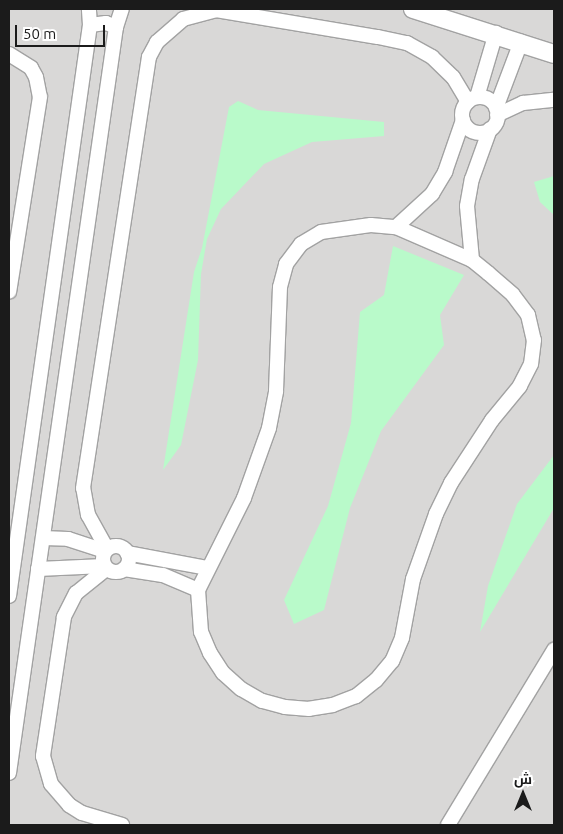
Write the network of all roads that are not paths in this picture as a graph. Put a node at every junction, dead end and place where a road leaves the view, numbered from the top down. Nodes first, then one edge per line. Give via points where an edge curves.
1 (89, 9) edge
2 (122, 9) edge
3 (413, 9) edge
4 (90, 25) junction
5 (116, 27) junction
6 (496, 34) junction
7 (521, 42) junction
8 (9, 54) edge
9 (554, 54) edge
10 (472, 100) junction
11 (554, 100) edge
12 (497, 112) junction
13 (463, 120) junction
14 (490, 129) junction
15 (396, 227) junction
16 (472, 260) junction
17 (9, 292) edge
18 (43, 538) junction
19 (106, 550) junction
20 (127, 553) junction
21 (105, 567) junction
22 (206, 568) junction
23 (38, 569) junction
24 (124, 569) junction
25 (198, 590) junction
26 (9, 596) edge
27 (554, 650) edge
28 (9, 773) edge
29 (122, 825) edge
30 (448, 825) edge

1 - 4 street
2 - 5 street
3 - 6 street
4 - 5 street via 106,23
4 - 26 street
5 - 18 street
6 - 7 street
6 - 10 street
7 - 9 street
7 - 12 street
8 - 17 street via 31,68 40,98
10 - 12 street via 488,100
10 - 13 street via 462,110
10 - 19 street via 432,57 407,43 378,37 216,10 183,19 157,42 149,57 83,488 90,521
11 - 12 street
12 - 14 street
13 - 14 street via 471,130
13 - 15 street via 445,172 432,194
14 - 16 street via 472,179 467,206
15 - 16 street
15 - 22 street via 354,226 321,232 301,244 286,264 280,287 276,391 269,428 244,498
16 - 25 street via 513,295 528,316 534,340 531,364 520,386 492,420 451,482 436,514 413,579 402,638 392,661 356,696 333,705 309,709 285,707 262,700 241,689 223,673 210,653 201,632
18 - 19 street via 68,539
18 - 23 street
19 - 20 street via 120,547
19 - 21 street
20 - 22 street
20 - 24 street via 129,562
21 - 23 street
21 - 24 street via 115,572
21 - 29 street via 76,593 64,617 44,756 51,784 69,805 82,813
22 - 25 street
23 - 28 street
24 - 25 street via 163,575
27 - 30 street

